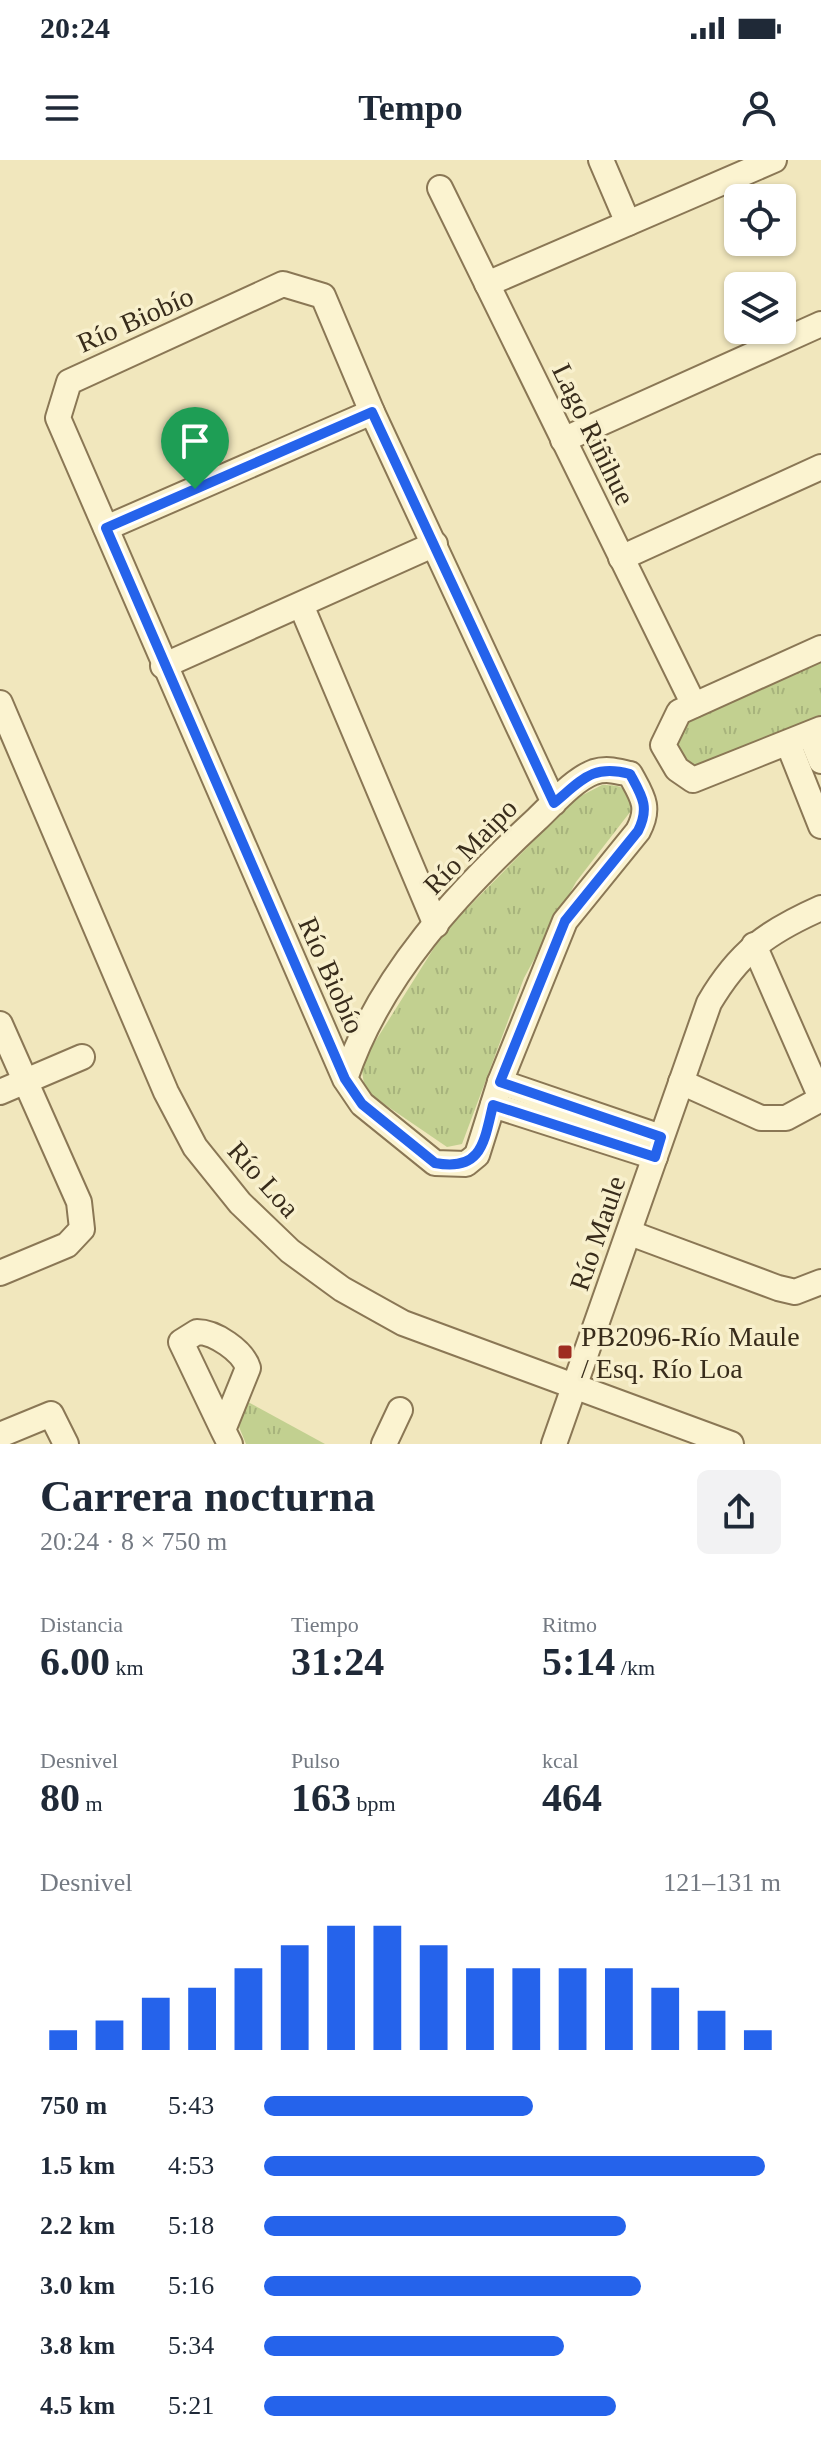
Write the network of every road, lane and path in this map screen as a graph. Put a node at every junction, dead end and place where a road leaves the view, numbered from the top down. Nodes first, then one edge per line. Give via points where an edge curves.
1 (601, 160) edge
2 (768, 161) edge
3 (440, 188) dead end
4 (628, 223) junction
5 (487, 284) junction
6 (821, 324) edge
7 (372, 412) junction
8 (563, 440) junction
9 (821, 467) edge
10 (106, 528) junction
11 (435, 544) junction
12 (621, 558) junction
13 (301, 605) junction
14 (821, 648) edge
15 (163, 666) junction
16 (0, 703) edge
17 (694, 705) junction
18 (806, 736) edge
19 (821, 761) edge
20 (554, 803) junction
21 (821, 826) edge
22 (821, 908) edge
23 (436, 925) junction
24 (754, 945) junction
25 (0, 1024) edge
26 (82, 1057) dead end
27 (345, 1079) junction
28 (26, 1080) junction
29 (681, 1082) junction
30 (0, 1092) edge
31 (496, 1094) junction
32 (821, 1099) edge
33 (658, 1147) junction
34 (630, 1233) junction
35 (0, 1273) edge
36 (821, 1282) edge
37 (576, 1385) junction
38 (400, 1410) dead end
39 (0, 1435) edge
40 (66, 1444) edge
41 (384, 1444) edge
42 (554, 1444) edge
43 (731, 1444) edge

1 - 4 street
2 - 4 street
3 - 5 street, Lago Riñihue
4 - 5 street
5 - 8 street, Lago Riñihue
6 - 8 street
7 - 10 street
7 - 10 street, Río Biobío via 323,296 283,284 69,382 58,418
7 - 11 street, Río Biobío
8 - 12 street, Lago Riñihue
9 - 12 street
10 - 15 street, Río Biobío
11 - 13 street
11 - 20 street, Río Biobío
12 - 17 street, Lago Riñihue
13 - 15 street
13 - 23 street
14 - 17 street
15 - 27 street, Río Biobío
16 - 37 street, Río Loa via 166,1092 195,1147 240,1203 290,1251 342,1289 403,1323
17 - 18 street via 679,712 663,745 677,769 693,780
18 - 19 street
18 - 21 street
20 - 23 street, Río Maipo via 480,871
20 - 31 street, Río Maipo via 590,773 608,768 630,774 646,803 646,816 565,921
22 - 24 street, Río Maule
23 - 27 street, Río Maipo via 357,1042
24 - 29 street, Río Maule via 728,970 709,1003
24 - 32 street
25 - 28 street
26 - 28 street
27 - 31 street, Río Maipo via 362,1104 406,1142 435,1163 448,1165 466,1164 477,1155
28 - 30 street
28 - 35 street via 79,1202 82,1229 67,1245
29 - 32 street via 761,1118 786,1118
29 - 33 street, Río Maule
31 - 33 street
33 - 34 street, Río Maule
34 - 36 street via 778,1288 795,1292
34 - 37 street, Río Maule
37 - 42 street, Río Maule
37 - 43 street, Río Loa
38 - 41 street
39 - 40 street via 51,1414

